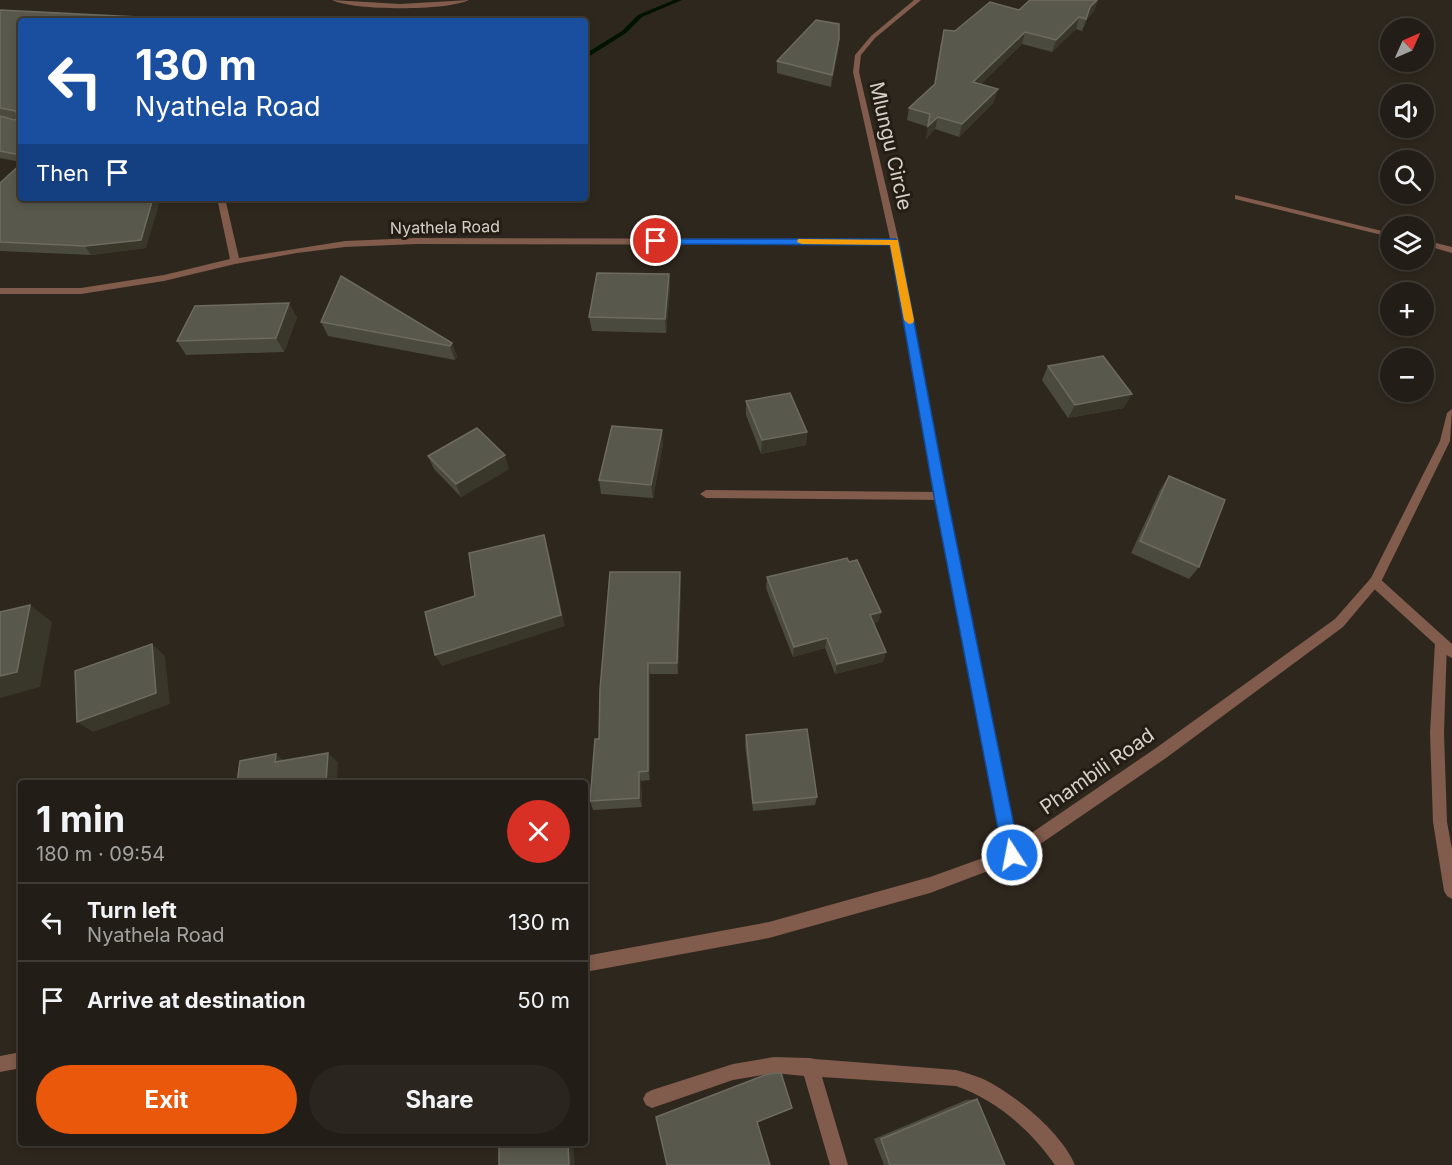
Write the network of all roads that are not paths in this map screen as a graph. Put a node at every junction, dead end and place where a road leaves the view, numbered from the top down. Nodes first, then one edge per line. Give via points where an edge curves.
1 (335, 0) edge
2 (466, 0) edge
3 (918, 0) edge
4 (1238, 197) dead end
5 (222, 201) edge
6 (1380, 232) edge
7 (895, 242) junction
8 (1434, 246) edge
9 (1452, 250) edge
10 (235, 261) junction
11 (0, 291) edge
12 (1452, 413) edge
13 (706, 494) dead end
14 (941, 496) junction
15 (1375, 582) junction
16 (1441, 642) junction
17 (1452, 652) edge
18 (1012, 855) junction
19 (1452, 891) edge
20 (588, 963) edge
21 (18, 1061) edge
22 (0, 1064) edge
23 (810, 1066) junction
24 (652, 1099) dead end
25 (839, 1165) edge
26 (1066, 1165) edge

1 - 2 street via 372,6
3 - 7 street, Mlungu Circle via 873,37 858,55 856,72
4 - 6 street
5 - 10 street
7 - 10 street, Nyathela Road via 416,241 345,244
7 - 14 street, Mlungu Circle
8 - 9 street
10 - 11 street, Nyathela Road via 164,278 81,291
12 - 15 street, Phambili Road via 1445,441
13 - 14 street
14 - 18 street, Mlungu Circle
15 - 16 street
15 - 18 street, Phambili Road via 1339,623 1161,753
16 - 17 street
16 - 19 street via 1437,733 1440,822
18 - 20 street, Phambili Road via 930,885 769,930
21 - 22 street
23 - 24 street via 774,1065 733,1072
23 - 25 street
23 - 26 street via 956,1078 983,1088 1017,1113

